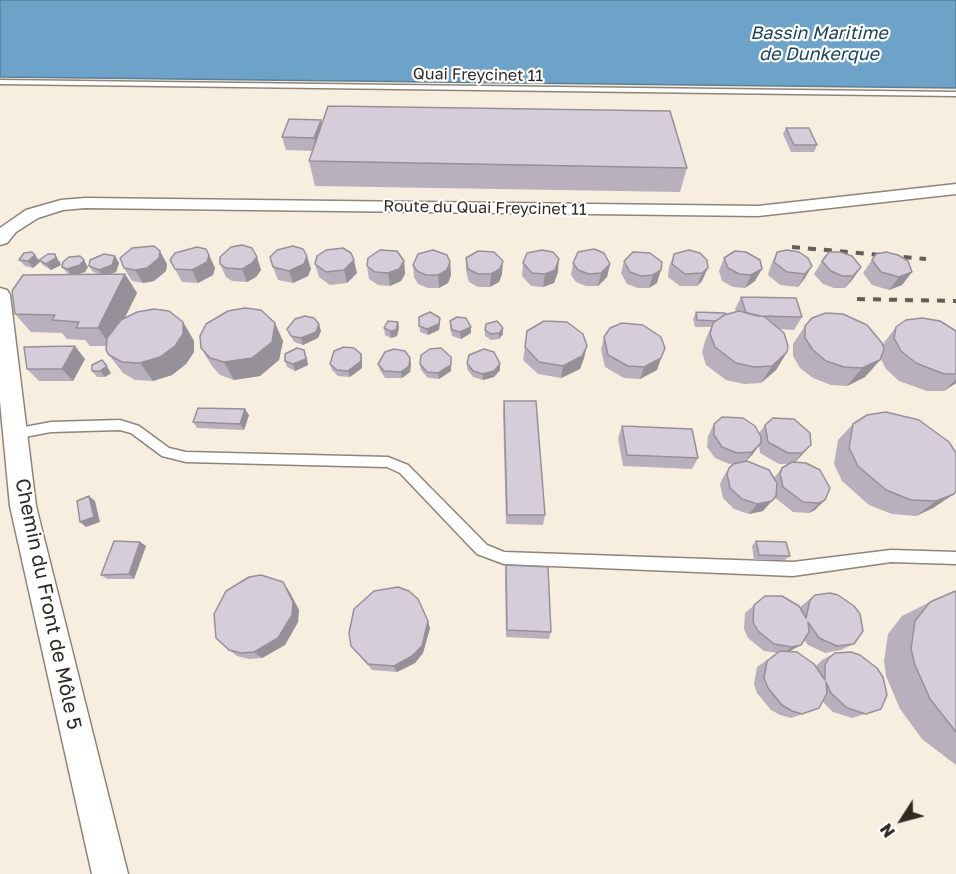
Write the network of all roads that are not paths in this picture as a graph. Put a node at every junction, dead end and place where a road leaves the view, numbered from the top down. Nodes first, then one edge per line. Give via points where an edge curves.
1 (0, 82) edge
2 (956, 94) edge
3 (956, 189) edge
4 (0, 239) edge
5 (0, 295) edge
6 (14, 434) junction
7 (956, 558) edge
8 (110, 874) edge

1 - 2 lane, Quai Freycinet 11
3 - 4 street, Route du Quai Freycinet 11 via 791,209 739,211 85,203 51,207 16,223
5 - 6 street, Chemin du Front de Môle 5
6 - 7 lane via 51,427 120,425 135,429 166,452 186,457 388,462 404,469 482,550 504,558 793,569 891,556
6 - 8 street, Chemin du Front de Môle 5 via 23,506

